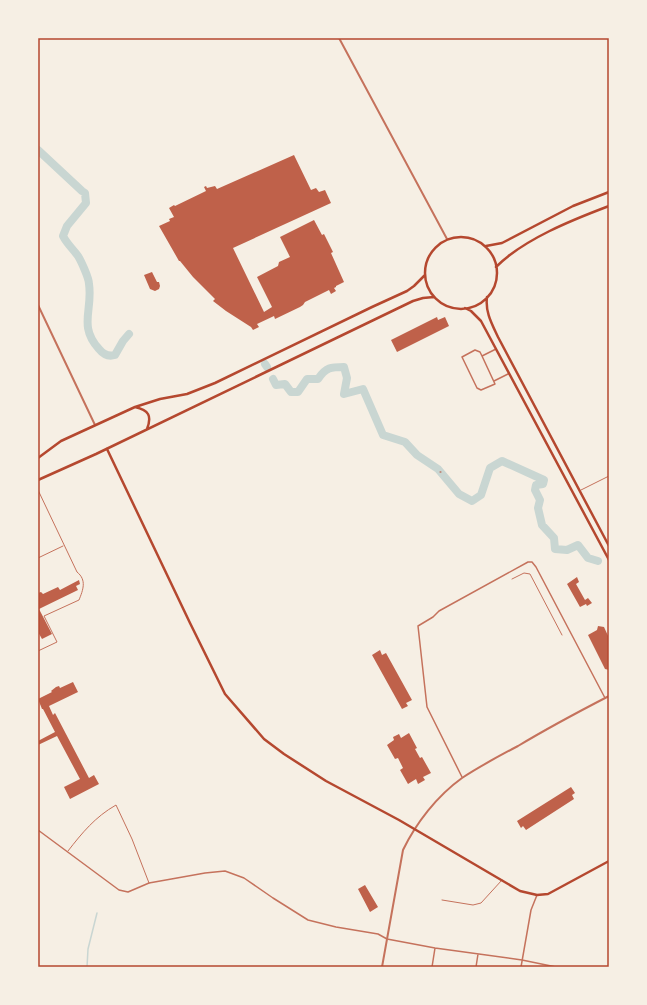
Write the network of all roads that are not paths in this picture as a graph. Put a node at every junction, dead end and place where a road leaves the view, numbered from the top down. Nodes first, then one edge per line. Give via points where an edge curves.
1 (339, 38) edge
2 (609, 192) edge
3 (605, 193) junction
4 (609, 195) edge
5 (609, 206) edge
6 (447, 239) junction
7 (486, 246) junction
8 (496, 267) junction
9 (425, 275) junction
10 (434, 297) junction
11 (487, 297) junction
12 (38, 304) edge
13 (465, 308) junction
14 (496, 349) junction
15 (482, 356) junction
16 (509, 374) junction
17 (494, 381) junction
18 (135, 407) junction
19 (95, 425) junction
20 (147, 430) junction
21 (107, 449) junction
22 (38, 458) edge
23 (609, 476) edge
24 (38, 480) edge
25 (38, 490) edge
26 (580, 490) junction
27 (64, 545) junction
28 (609, 546) edge
29 (38, 558) edge
30 (609, 560) edge
31 (512, 579) dead end
32 (562, 635) dead end
33 (38, 651) edge
34 (609, 696) edge
35 (604, 698) junction
36 (463, 778) junction
37 (415, 829) junction
38 (38, 830) edge
39 (68, 852) junction
40 (609, 860) edge
41 (502, 880) junction
42 (149, 883) junction
43 (537, 895) junction
44 (442, 900) dead end
45 (387, 939) junction
46 (435, 948) junction
47 (478, 954) junction
48 (522, 960) junction
49 (382, 967) edge
50 (432, 967) edge
51 (476, 967) edge
52 (521, 967) edge
53 (556, 967) edge

1 - 6 street
2 - 3 main road
3 - 4 main road
3 - 7 main road via 573,206 502,243
5 - 8 main road via 542,236 508,255
6 - 7 main road via 468,237
6 - 9 main road via 428,257
7 - 8 main road via 493,256
8 - 11 main road via 493,288
9 - 10 main road
9 - 18 main road via 407,292 196,391
10 - 13 main road via 449,306
10 - 20 main road via 413,301
11 - 13 main road
11 - 26 main road via 488,315 495,330
12 - 19 street
13 - 14 main road via 482,321
14 - 15 street
14 - 16 main road
15 - 17 street
15 - 17 street via 475,350 462,357 477,388 481,390 495,384
16 - 17 street
16 - 30 main road
18 - 19 main road
18 - 20 main road via 143,409 148,414
19 - 22 main road via 61,441
20 - 21 main road
21 - 24 main road
21 - 37 main road via 225,694 264,739 284,754 326,781
23 - 26 lane
25 - 27 lane
26 - 28 main road
27 - 29 lane
27 - 33 lane via 84,586 79,600 44,616 57,642
31 - 32 lane via 524,573 530,574
34 - 35 street
35 - 36 street
35 - 36 street via 532,562 440,611 418,626 427,707
36 - 37 street via 440,798
37 - 41 main road
37 - 45 street via 403,850
38 - 39 street
39 - 42 street via 119,890 128,892
39 - 42 lane via 84,830 103,812 116,805
40 - 43 main road via 548,894
41 - 43 main road via 520,891
41 - 44 lane via 481,903 473,906
42 - 45 street via 225,871 244,878 308,920 378,934
43 - 48 street via 531,910
45 - 46 street
45 - 49 street
46 - 47 street
46 - 50 street
47 - 48 street
47 - 51 street
48 - 52 street
48 - 53 street

